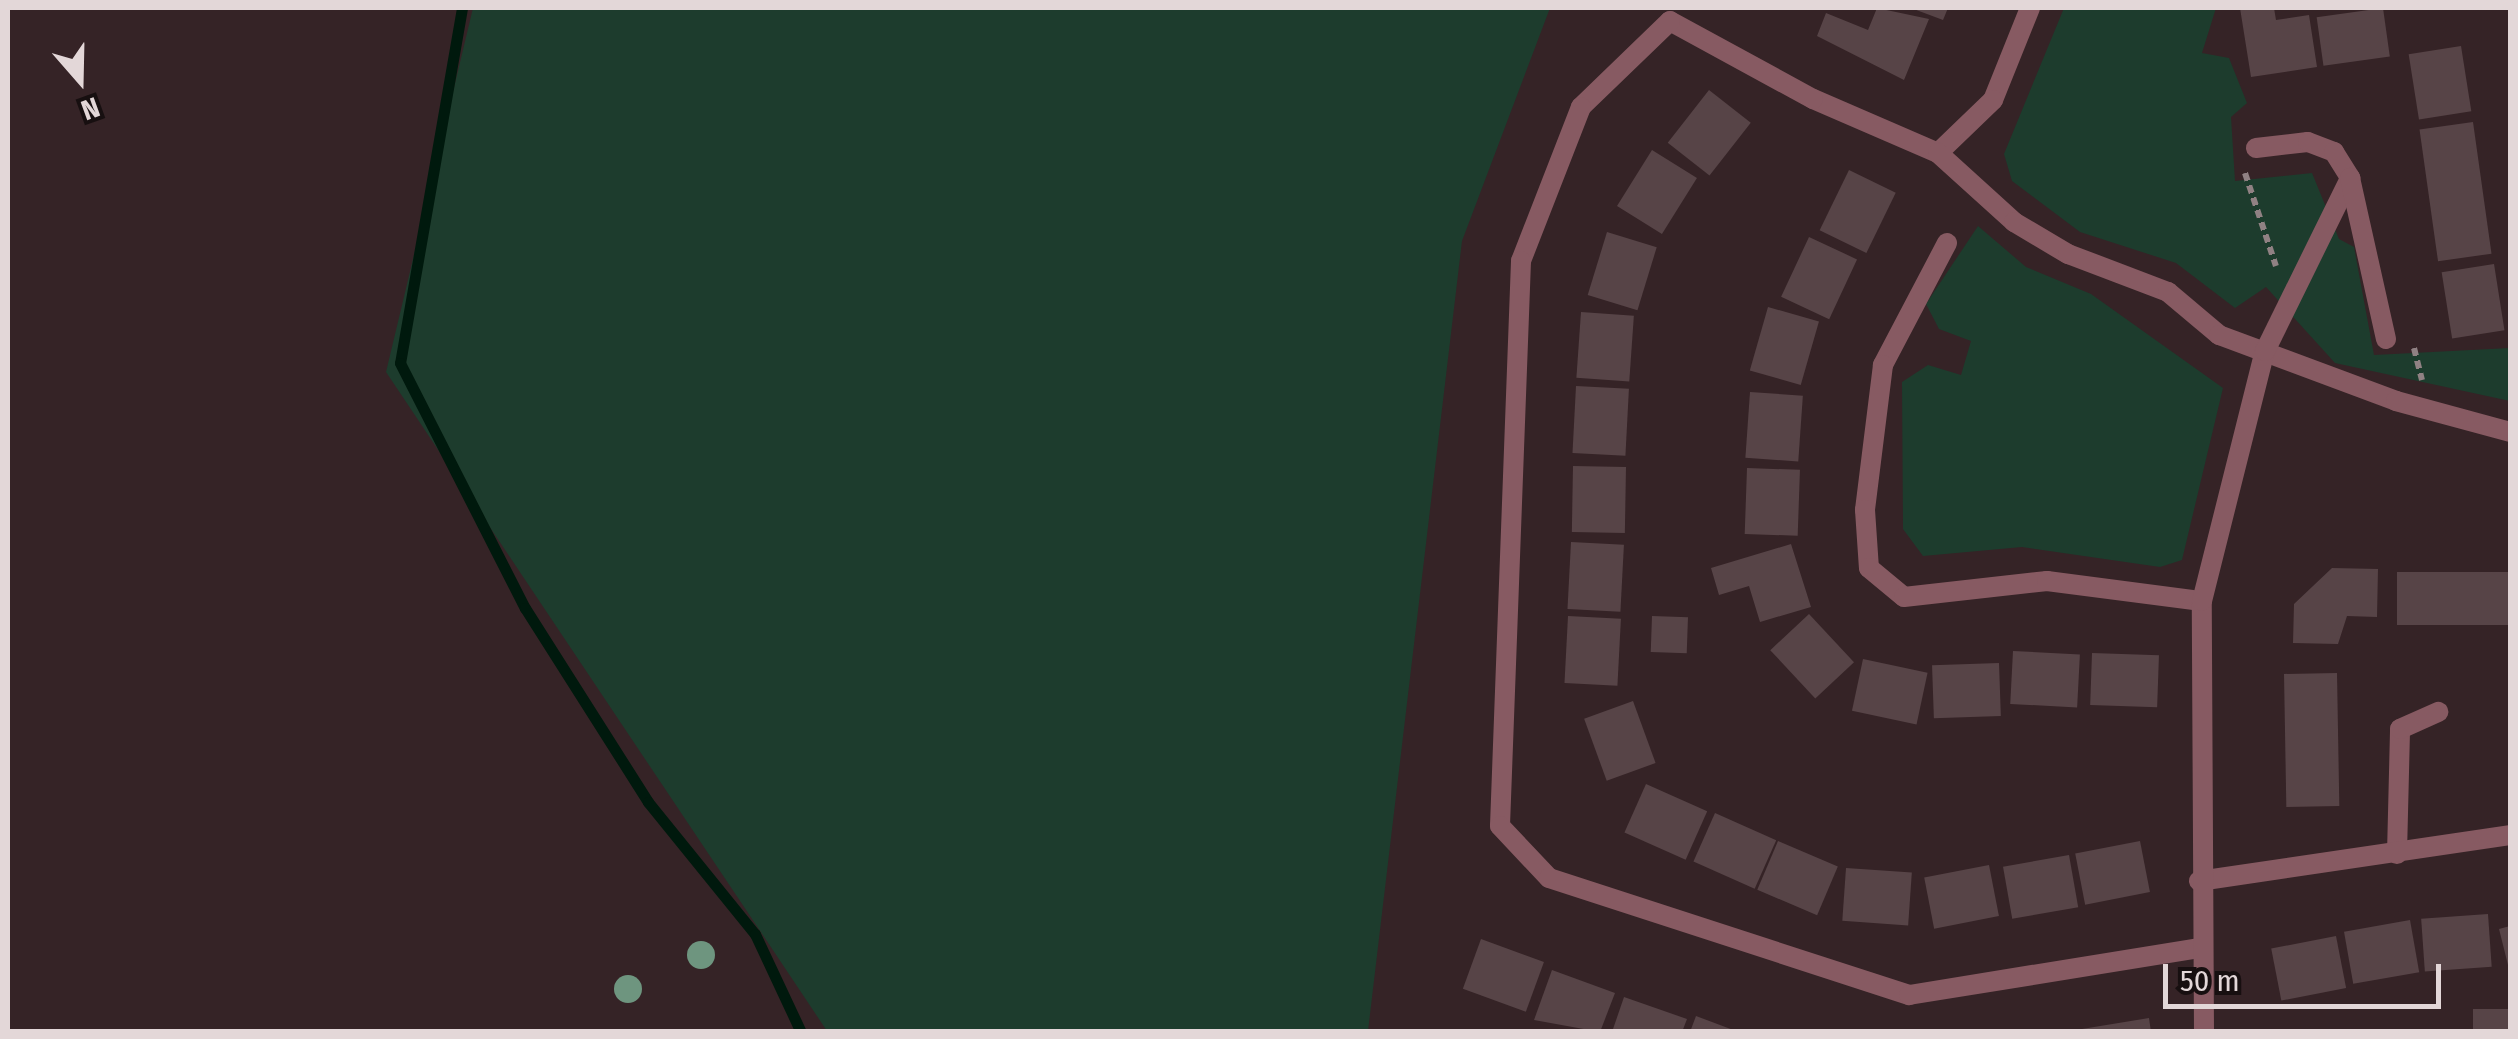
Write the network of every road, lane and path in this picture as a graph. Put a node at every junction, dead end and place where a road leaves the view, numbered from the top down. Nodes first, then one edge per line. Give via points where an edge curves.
1 (2030, 8) edge
2 (1666, 14) edge
3 (2256, 148) joint
4 (1938, 152) junction
5 (2350, 178) junction
6 (1947, 243) dead end
7 (2291, 298) junction
8 (2386, 339) joint
9 (2265, 351) junction
10 (2429, 410) junction
11 (2510, 432) edge
12 (2202, 601) junction
13 (2438, 712) dead end
14 (2510, 834) edge
15 (2397, 854) junction
16 (2198, 880) junction
17 (2200, 948) junction
18 (2204, 1032) edge

1 - 4 street via 1993,100
2 - 4 street via 1813,99
2 - 17 street via 1581,106 1520,261 1500,826 1549,878 1909,995
3 - 5 street via 2308,142 2334,152
3 - 7 path via 2242,163
4 - 9 street via 2014,222 2068,254 2168,292 2219,334
5 - 7 street
5 - 8 street
6 - 12 street via 1883,365 1865,510 1870,568 1904,597 2047,582
7 - 9 street
8 - 10 path via 2413,346
9 - 10 street
9 - 12 street
10 - 11 street
12 - 16 street
13 - 15 street via 2400,730
14 - 15 street
15 - 16 street
16 - 17 street
17 - 18 street

